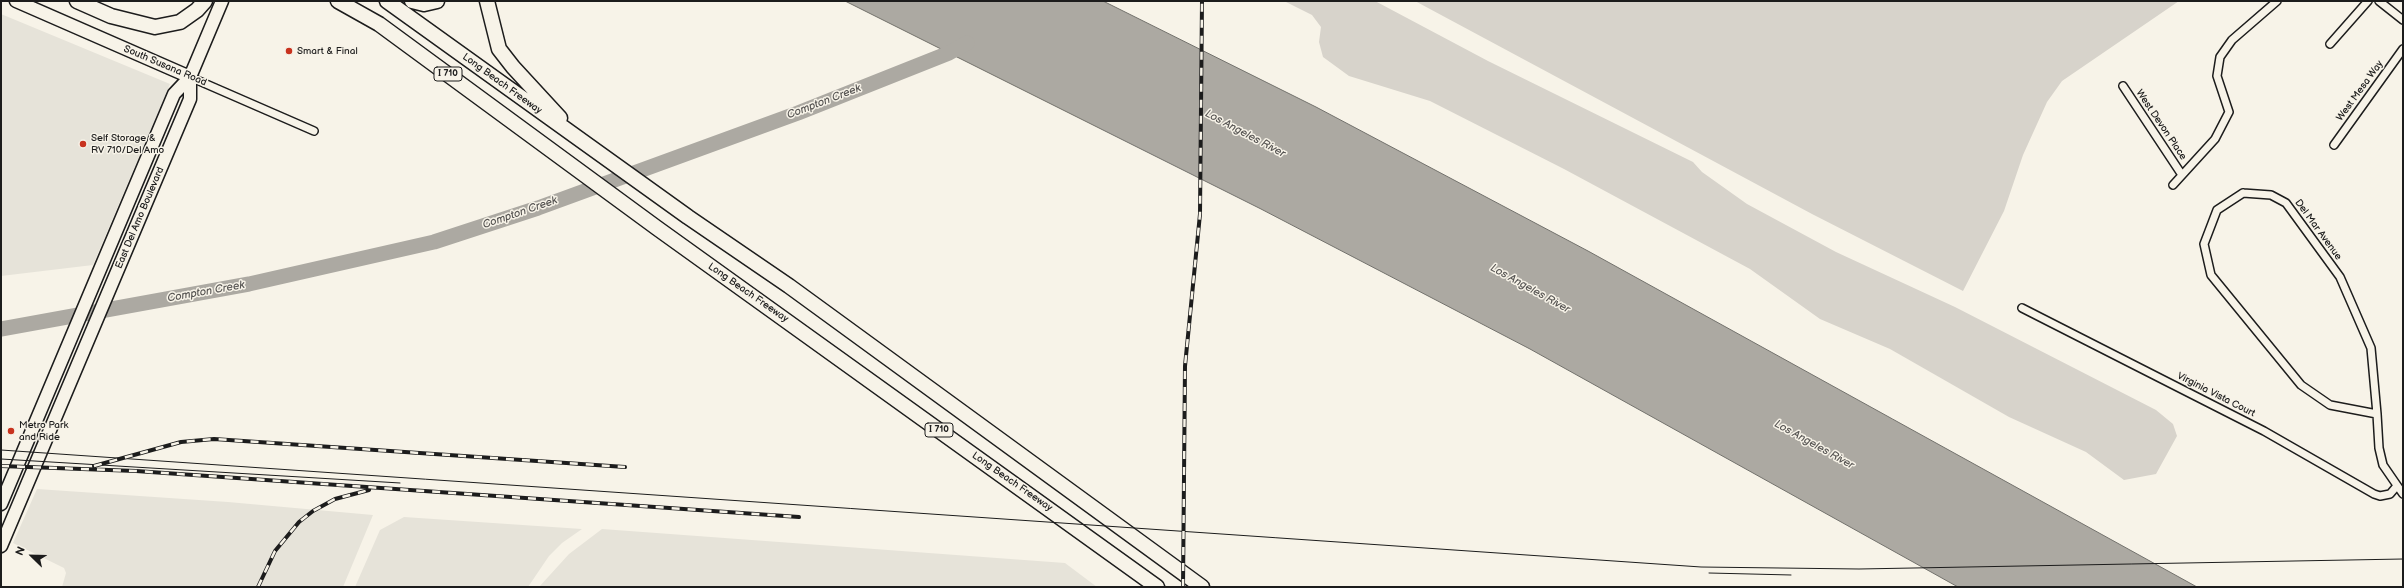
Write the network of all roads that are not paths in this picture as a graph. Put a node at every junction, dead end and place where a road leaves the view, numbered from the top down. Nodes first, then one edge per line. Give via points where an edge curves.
1 (16, 1) edge
2 (77, 1) edge
3 (205, 1) edge
4 (222, 1) edge
5 (338, 1) edge
6 (387, 1) edge
7 (412, 1) edge
8 (436, 1) edge
9 (487, 1) edge
10 (2277, 1) edge
11 (2368, 1) edge
12 (2379, 1) edge
13 (2403, 20) edge
14 (2330, 44) dead end
15 (2403, 49) edge
16 (190, 77) junction
17 (2123, 86) dead end
18 (314, 132) dead end
19 (578, 138) junction
20 (2334, 145) dead end
21 (2182, 175) junction
22 (2173, 185) dead end
23 (2022, 308) dead end
24 (2377, 414) junction
25 (2396, 487) junction
26 (2403, 494) edge
27 (1, 504) edge
28 (1, 546) edge
29 (1157, 587) edge
30 (1202, 587) edge

1 - 16 main road, South Susana Road
2 - 3 highway via 112,16 154,28 180,22
4 - 16 main road
5 - 29 highway, Long Beach Freeway / I 710 via 379,24 657,228
6 - 19 highway, Long Beach Freeway / I 710
7 - 8 highway via 424,4
9 - 19 highway via 500,49 513,67
10 - 21 street, West Devon Place via 2232,40 2220,57 2217,76 2229,112 2215,139
11 - 14 street
12 - 13 street
15 - 20 street, West Mesa Way
16 - 18 street, South Susana Road
16 - 27 main road, East Del Amo Boulevard via 174,94
16 - 28 main road, East Del Amo Boulevard via 190,99
17 - 21 street, West Devon Place
19 - 30 highway, Long Beach Freeway / I 710 via 789,286
21 - 22 street, West Devon Place
23 - 25 street, Virginia Vista Court via 2264,431 2374,494 2390,494
24 - 24 street, Del Mar Avenue via 2371,348 2364,329 2340,277 2286,203 2271,195 2243,193 2217,210 2204,244 2211,275 2301,385 2314,396 2330,405
24 - 25 street, Del Mar Avenue via 2382,465
25 - 26 street, Del Mar Avenue

